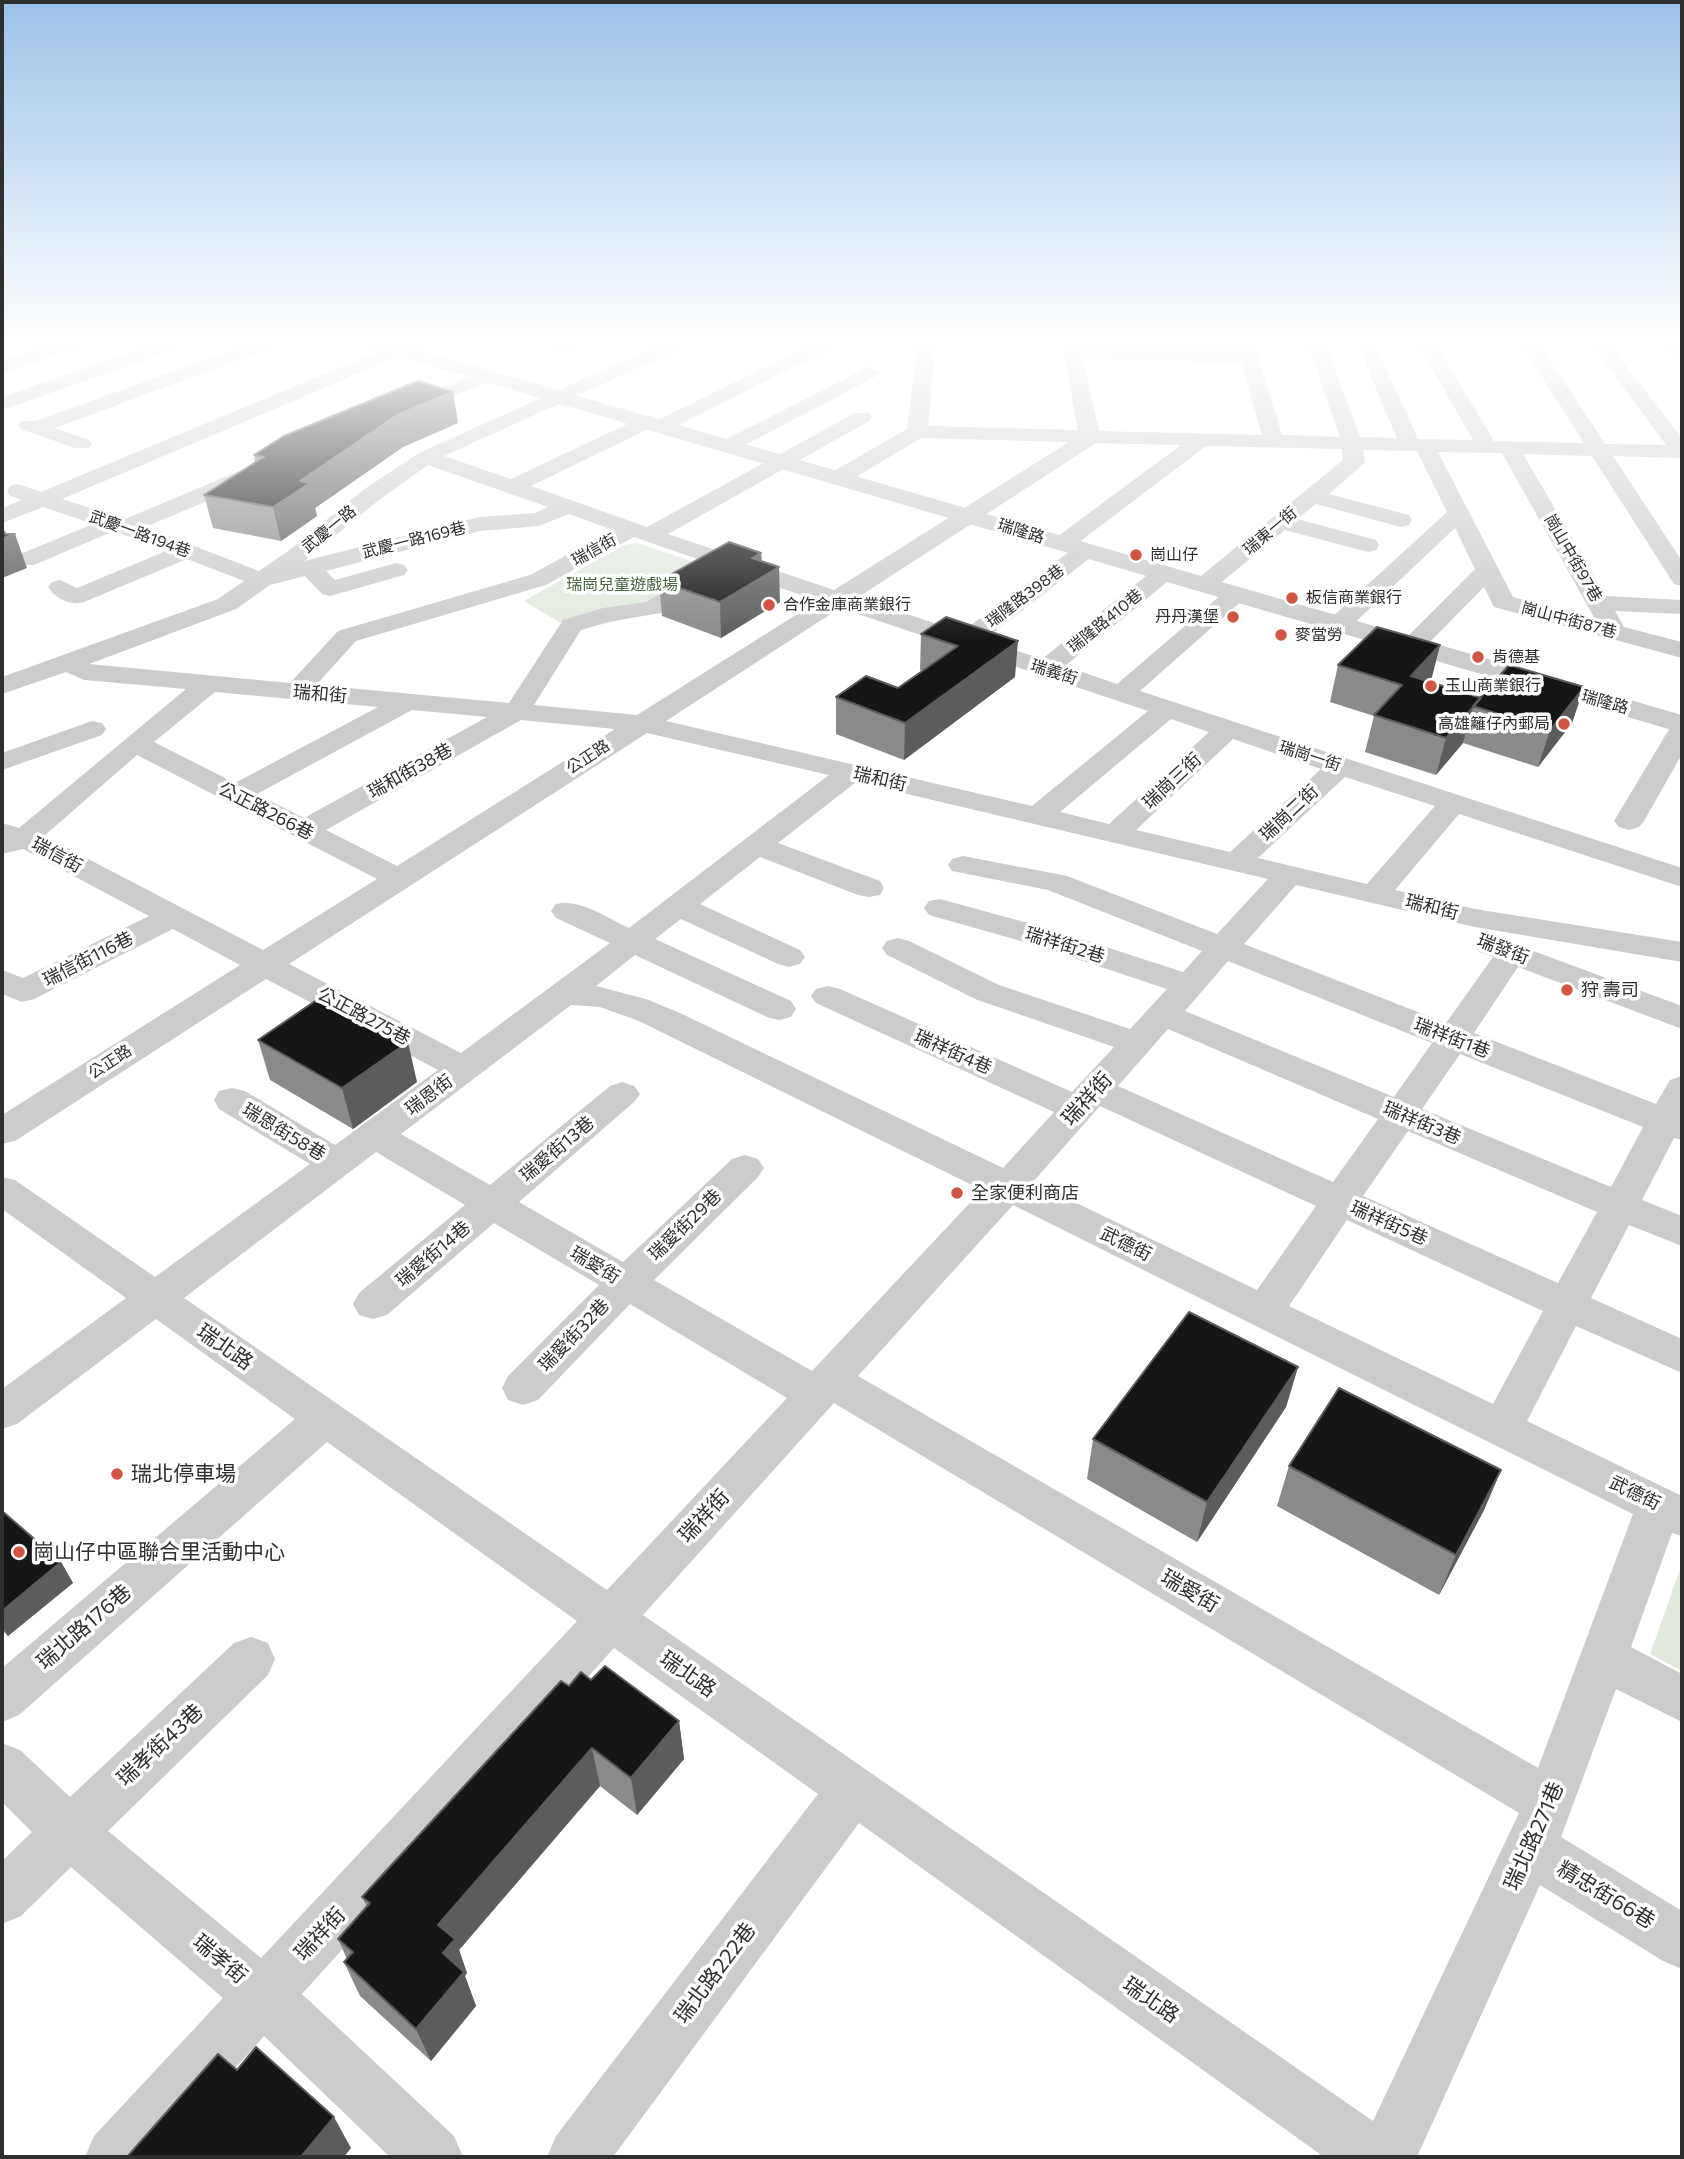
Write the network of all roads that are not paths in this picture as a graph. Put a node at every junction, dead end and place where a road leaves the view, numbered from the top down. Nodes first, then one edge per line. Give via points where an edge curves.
1 (70, 440) edge
2 (145, 440) edge
3 (171, 440) edge
4 (463, 440) edge
5 (618, 440) edge
6 (712, 440) edge
7 (740, 440) edge
8 (810, 440) edge
9 (904, 440) edge
10 (1087, 440) edge
11 (1187, 440) edge
12 (1201, 440) junction
13 (1351, 440) edge
14 (1414, 440) edge
15 (1492, 440) edge
16 (1593, 440) edge
17 (1274, 442) joint
18 (1352, 443) junction
19 (82, 444) dead end
20 (730, 445) junction
21 (1417, 446) junction
22 (1498, 448) junction
23 (1600, 450) junction
24 (1682, 452) edge
25 (426, 457) junction
26 (771, 457) junction
27 (266, 468) edge
28 (840, 477) junction
29 (512, 487) junction
30 (10, 495) edge
31 (678, 495) dead end
32 (1312, 496) junction
33 (41, 500) junction
34 (568, 507) junction
35 (1458, 513) junction
36 (970, 515) junction
37 (2, 516) edge
38 (1401, 520) dead end
39 (1281, 522) junction
40 (120, 525) junction
41 (636, 526) junction
42 (1368, 545) dead end
43 (1074, 547) junction
44 (187, 551) junction
45 (26, 560) dead end
46 (729, 563) junction
47 (309, 567) junction
48 (396, 570) dead end
49 (1487, 570) junction
50 (1164, 573) junction
51 (1682, 579) edge
52 (261, 580) junction
53 (1204, 585) junction
54 (60, 587) dead end
55 (1236, 594) junction
56 (837, 599) junction
57 (1600, 603) junction
58 (1682, 607) edge
59 (1339, 624) junction
60 (1615, 632) junction
61 (964, 643) junction
62 (1412, 646) junction
63 (1682, 650) edge
64 (69, 663) junction
65 (1046, 670) junction
66 (209, 684) junction
67 (2, 686) edge
68 (296, 692) junction
69 (1121, 694) junction
70 (407, 702) junction
71 (1167, 709) junction
72 (516, 712) junction
73 (640, 723) junction
74 (1682, 723) edge
75 (92, 729) dead end
76 (1228, 729) junction
77 (1682, 731) edge
78 (135, 743) junction
79 (2, 762) edge
80 (1340, 766) junction
81 (851, 772) junction
82 (235, 795) junction
83 (1453, 803) junction
84 (1038, 816) junction
85 (1629, 821) dead end
86 (304, 830) junction
87 (1116, 833) junction
88 (10, 839) edge
89 (757, 845) junction
90 (1238, 861) junction
91 (963, 865) dead end
92 (1306, 877) junction
93 (398, 878) junction
94 (1682, 878) edge
95 (869, 888) dead end
96 (1375, 894) junction
97 (678, 906) junction
98 (940, 908) dead end
99 (567, 911) dead end
100 (174, 916) junction
101 (633, 941) junction
102 (898, 948) dead end
103 (1222, 948) junction
104 (1682, 952) edge
105 (1512, 953) junction
106 (789, 957) dead end
107 (264, 963) junction
108 (2, 980) edge
109 (563, 995) junction
110 (828, 996) dead end
111 (779, 1009) dead end
112 (1163, 1014) junction
113 (1682, 1018) edge
114 (1453, 1038) junction
115 (463, 1069) junction
116 (622, 1094) dead end
117 (232, 1100) dead end
118 (1087, 1100) junction
119 (1676, 1112) edge
120 (1400, 1114) junction
121 (2, 1132) edge
122 (374, 1135) junction
123 (336, 1163) junction
124 (745, 1168) dead end
125 (1008, 1186) junction
126 (2, 1190) edge
127 (1341, 1202) junction
128 (492, 1204) junction
129 (1619, 1206) junction
130 (1682, 1232) edge
131 (626, 1283) junction
132 (155, 1298) junction
133 (373, 1304) dead end
134 (1569, 1305) junction
135 (1264, 1311) junction
136 (1682, 1357) edge
137 (823, 1387) junction
138 (523, 1388) dead end
139 (2, 1412) edge
140 (325, 1418) junction
141 (1502, 1428) junction
142 (1671, 1511) edge
143 (610, 1619) junction
144 (1604, 1657) junction
145 (251, 1659) dead end
146 (2, 1699) edge
147 (1682, 1699) edge
148 (2, 1768) edge
149 (852, 1789) junction
150 (1540, 1826) junction
151 (68, 1832) junction
152 (2, 1897) edge
153 (1682, 1942) edge
154 (263, 1996) junction
155 (115, 2157) edge
156 (433, 2157) edge
157 (577, 2157) edge
158 (1374, 2157) edge
159 (1387, 2157) edge

1 - 19 street
2 - 30 street
3 - 33 street
4 - 25 street, 武慶一路
5 - 29 street
6 - 20 street, 瑞隆路
7 - 20 street
8 - 26 street
9 - 28 street
10 - 36 street, 公正路
11 - 12 street
12 - 17 street
12 - 43 street, 瑞隆路398巷
13 - 18 street
14 - 21 street, 崗山中街87巷
15 - 22 street, 崗山中街97巷
16 - 23 street
17 - 18 street
18 - 21 street
18 - 32 street, 瑞東一街 via 1353,462
20 - 26 street, 瑞隆路
21 - 22 street
21 - 35 street, 崗山中街87巷
22 - 23 street
22 - 57 street, 崗山中街97巷
23 - 24 street
23 - 51 street
25 - 29 street, 瑞義街
25 - 52 street, 武慶一路
26 - 28 street, 瑞隆路
26 - 31 street
26 - 41 street, 瑞信街
27 - 40 street
28 - 36 street, 瑞隆路
29 - 34 street, 瑞義街
30 - 33 street, 武慶一路194巷
32 - 38 street
32 - 39 street, 瑞東一街
33 - 37 street
33 - 40 street, 武慶一路194巷
34 - 41 street, 瑞義街
34 - 47 street, 武慶一路169巷 via 539,519 480,524
35 - 49 street, 崗山中街87巷
35 - 59 street
36 - 43 street, 瑞隆路
36 - 56 street, 公正路
39 - 42 street
39 - 53 street, 瑞東一街
40 - 44 street, 武慶一路194巷
40 - 45 street
41 - 46 street, 瑞義街
41 - 68 street, 瑞信街 via 538,580 347,636
43 - 50 street, 瑞隆路
43 - 61 street, 瑞隆路398巷
44 - 52 street, 武慶一路194巷
44 - 54 street via 75,597
46 - 56 street, 瑞義街
46 - 72 street via 652,608 572,625
47 - 48 street via 330,589
47 - 52 street, 武慶一路169巷
49 - 60 street, 崗山中街87巷 via 1503,602
49 - 62 street
50 - 53 street, 瑞隆路
50 - 65 street, 瑞隆路410巷
52 - 64 street, 武慶一路 via 227,604
53 - 55 street, 瑞隆路
55 - 59 street, 瑞隆路
55 - 69 street
56 - 61 street, 瑞義街
56 - 73 street, 公正路
57 - 58 street
57 - 60 street, 崗山中街97巷
59 - 62 street, 瑞隆路
60 - 63 street, 崗山中街87巷
61 - 65 street, 瑞義街
62 - 74 street, 瑞隆路
64 - 66 street, 瑞和街 via 84,672
64 - 67 street, 武慶一路
65 - 69 street, 瑞義街
66 - 68 street, 瑞和街
66 - 78 street, 瑞信街
68 - 70 street, 瑞和街
69 - 71 street, 瑞義街
70 - 72 street, 瑞和街
70 - 82 street
71 - 76 street, 瑞崗一街
71 - 84 street
72 - 73 street, 瑞和街
72 - 86 street, 瑞和街38巷
73 - 81 street, 瑞和街
73 - 93 street, 公正路
75 - 79 street
76 - 80 street, 瑞崗一街
76 - 87 street, 瑞崗三街
77 - 85 street
78 - 82 street, 公正路266巷
78 - 88 street, 瑞信街
80 - 83 street, 瑞崗一街
80 - 90 street, 瑞崗二街
81 - 84 street, 瑞和街
81 - 89 street, 瑞恩街
82 - 86 street, 公正路266巷
83 - 94 street, 瑞崗一街
83 - 96 street
84 - 87 street, 瑞和街
86 - 93 street, 公正路266巷
87 - 90 street, 瑞和街
88 - 100 street, 瑞信街
89 - 95 street
89 - 97 street, 瑞恩街
90 - 92 street, 瑞和街
91 - 103 street, 瑞祥街1巷 via 1056,882
92 - 96 street, 瑞和街
92 - 103 street, 瑞祥街
92 - 105 street, 瑞發街
93 - 107 street, 公正路
96 - 104 street, 瑞和街 via 1475,918
97 - 101 street, 瑞恩街
97 - 106 street
98 - 112 street, 瑞祥街2巷 via 1046,938
99 - 101 street
100 - 107 street, 瑞信街
100 - 108 street, 瑞信街116巷 via 22,992
101 - 109 street, 瑞恩街
101 - 111 street
102 - 112 street via 987,992
103 - 112 street, 瑞祥街
103 - 114 street, 瑞祥街1巷
105 - 113 street, 瑞發街
105 - 114 street
107 - 115 street, 公正路275巷
107 - 121 street, 公正路
109 - 115 street, 瑞恩街
109 - 125 street, 武德街 via 588,992 624,1001
110 - 118 street, 瑞祥街4巷
112 - 118 street, 瑞祥街
112 - 120 street, 瑞祥街3巷
114 - 119 street, 瑞祥街1巷
114 - 120 street
115 - 122 street, 瑞恩街
116 - 128 street, 瑞愛街13巷
117 - 123 street, 瑞恩街58巷
118 - 125 street, 瑞祥街
118 - 127 street, 瑞祥街5巷
119 - 129 street
120 - 127 street
120 - 129 street, 瑞祥街3巷
122 - 123 street, 瑞恩街
122 - 128 street, 瑞愛街
123 - 132 street, 瑞恩街
124 - 131 street, 瑞愛街29巷
125 - 135 street, 武德街
125 - 137 street, 瑞祥街
126 - 132 street, 瑞北路
127 - 134 street, 瑞祥街5巷
127 - 135 street
128 - 131 street, 瑞愛街
128 - 133 street, 瑞愛街14巷
129 - 130 street, 瑞祥街3巷
129 - 134 street
131 - 137 street, 瑞愛街
131 - 138 street, 瑞愛街32巷
132 - 139 street, 瑞恩街
132 - 140 street, 瑞北路
134 - 136 street, 瑞祥街5巷
134 - 141 street
135 - 141 street, 武德街
137 - 143 street, 瑞祥街
137 - 150 street, 瑞愛街
140 - 143 street, 瑞北路
140 - 146 street, 瑞北路176巷
141 - 142 street, 武德街
142 - 144 street, 瑞北路271巷
143 - 149 street, 瑞北路
143 - 154 street, 瑞祥街
144 - 147 street
144 - 150 street, 瑞北路271巷
145 - 151 street, 瑞孝街43巷
148 - 151 street, 瑞孝街
149 - 157 street, 瑞北路222巷
149 - 158 street, 瑞北路
150 - 153 street, 精忠街66巷
150 - 159 street, 瑞北路271巷
151 - 152 street, 瑞孝街43巷
151 - 154 street, 瑞孝街
154 - 155 street, 瑞祥街
154 - 156 street, 瑞孝街

